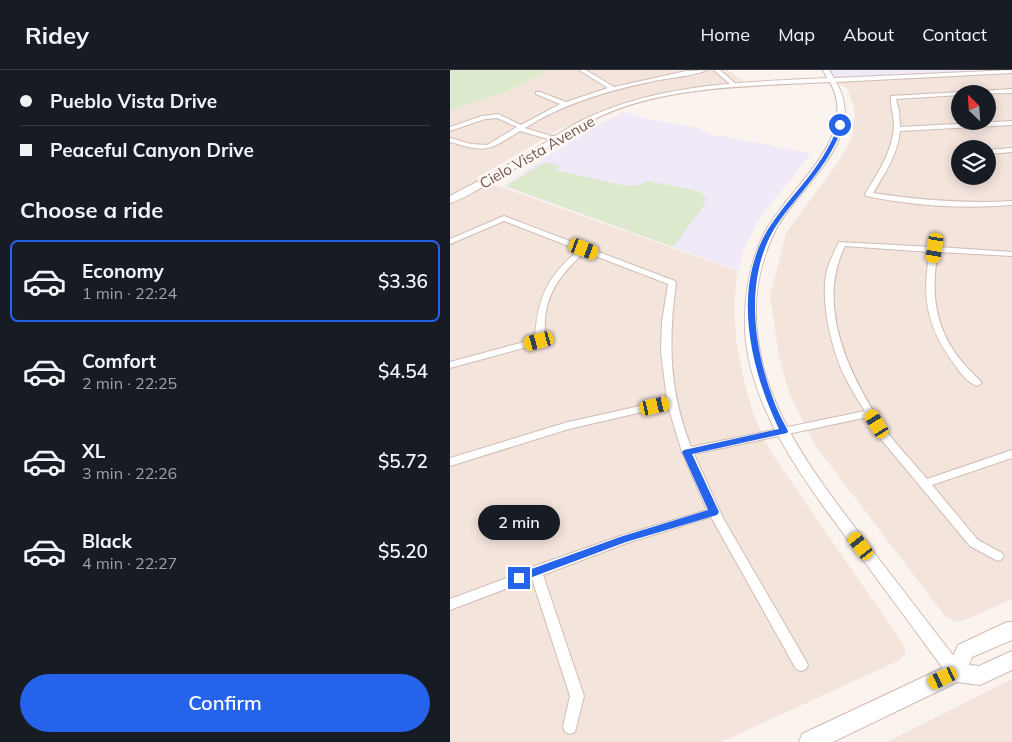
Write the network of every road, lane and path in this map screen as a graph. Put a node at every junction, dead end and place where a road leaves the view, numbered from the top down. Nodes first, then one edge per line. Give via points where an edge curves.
1 (582, 70) edge
2 (704, 70) edge
3 (716, 70) edge
4 (826, 70) edge
5 (693, 71) edge
6 (1012, 71) edge
7 (832, 80) junction
8 (734, 85) junction
9 (613, 88) junction
10 (1012, 91) edge
11 (538, 93) dead end
12 (565, 104) junction
13 (1012, 123) edge
14 (521, 128) junction
15 (450, 129) edge
16 (898, 129) junction
17 (559, 137) junction
18 (450, 140) edge
19 (1012, 150) edge
20 (996, 151) edge
21 (450, 200) edge
22 (1012, 203) edge
23 (450, 242) edge
24 (935, 248) junction
25 (584, 249) junction
26 (1012, 254) edge
27 (450, 365) edge
28 (978, 383) dead end
29 (672, 402) junction
30 (870, 413) junction
31 (784, 431) junction
32 (687, 452) junction
33 (1012, 454) edge
34 (450, 462) edge
35 (924, 484) junction
36 (714, 512) junction
37 (998, 556) dead end
38 (536, 571) junction
39 (450, 605) edge
40 (1012, 631) edge
41 (1012, 660) edge
42 (801, 665) dead end
43 (956, 672) junction
44 (570, 727) dead end
45 (810, 742) edge

1 - 9 street
2 - 5 street
3 - 8 street
4 - 7 street
5 - 9 street via 659,75
6 - 7 street, Cielo Vista Avenue
7 - 8 street, Cielo Vista Avenue
7 - 31 street via 841,106 835,140 770,233 758,261 752,294 751,324 756,355 768,397
8 - 17 street, Cielo Vista Avenue via 687,90 634,102 590,119
9 - 12 street
10 - 16 street via 893,97
11 - 12 street
12 - 14 street
13 - 16 street
14 - 15 street via 492,115
14 - 17 street via 551,138
14 - 18 street via 485,148
16 - 22 street via 890,158 868,194 962,204
17 - 21 street, Cielo Vista Avenue via 497,176
19 - 20 street
23 - 25 street via 504,218
24 - 26 street
24 - 28 street via 929,283 940,332 950,352 968,376
24 - 30 street via 842,244 830,275 830,311 836,342 849,376
25 - 27 street via 567,263 546,293 539,317 539,341
25 - 29 street via 672,283 666,319 666,362
29 - 32 street
29 - 34 street via 568,426
30 - 31 street
30 - 35 street
31 - 32 street
31 - 43 street via 824,497
32 - 36 street
33 - 35 street
35 - 37 street via 974,543
36 - 38 street via 624,539
36 - 42 street
38 - 39 street
38 - 44 street via 577,696
40 - 43 main road via 964,651
41 - 43 main road via 980,676
43 - 45 main road

